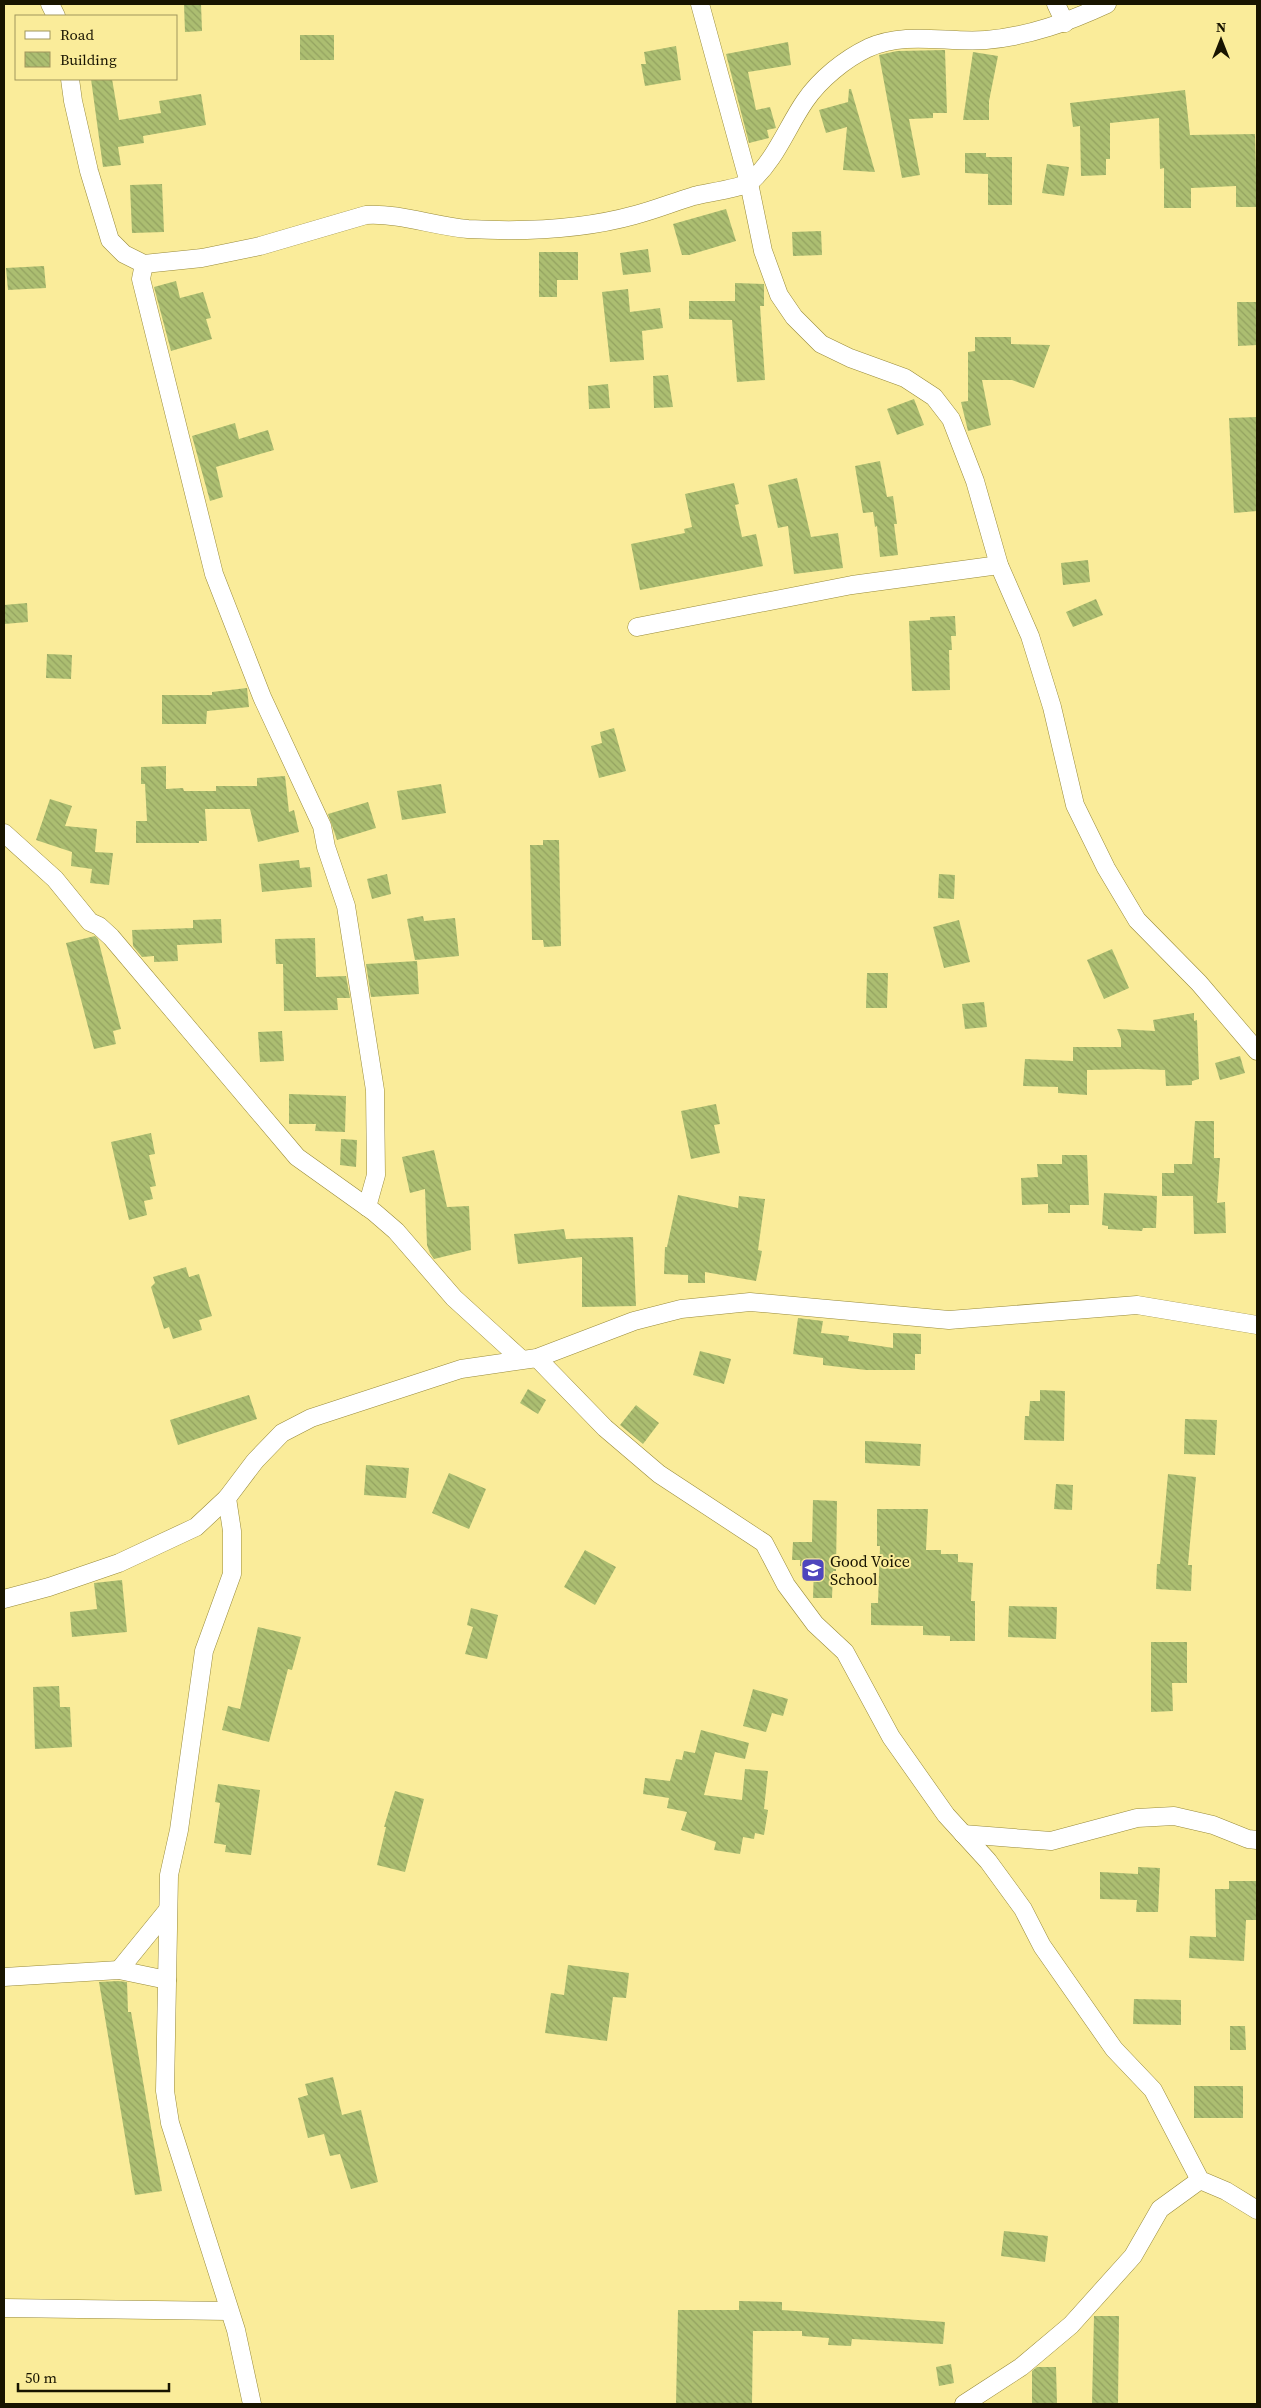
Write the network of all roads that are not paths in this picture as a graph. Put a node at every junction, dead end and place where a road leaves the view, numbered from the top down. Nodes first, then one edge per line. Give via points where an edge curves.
1 (700, 4) edge
2 (1056, 4) edge
3 (1107, 4) edge
4 (1065, 23) junction
5 (70, 80) edge
6 (748, 183) junction
7 (144, 264) junction
8 (999, 565) junction
9 (637, 627) dead end
10 (4, 833) edge
11 (1257, 1051) edge
12 (367, 1207) junction
13 (1257, 1325) edge
14 (529, 1359) junction
15 (228, 1498) junction
16 (4, 1599) edge
17 (963, 1834) junction
18 (1257, 1840) edge
19 (167, 1911) junction
20 (119, 1970) junction
21 (4, 1977) edge
22 (167, 1980) junction
23 (1200, 2180) junction
24 (1257, 2210) edge
25 (4, 2308) edge
26 (229, 2311) junction
27 (252, 2404) edge
28 (964, 2404) edge

1 - 6 street
2 - 4 street
3 - 4 street
4 - 6 street via 1022,36 984,40 916,38 891,40 868,48 838,67 806,100 786,135
5 - 7 street via 89,171 110,240 124,254
6 - 7 street via 634,215 576,227 509,231 382,214 366,215 250,248 202,258
6 - 8 street via 764,251 779,295 794,317 821,344 905,378 934,397 951,419 975,480
7 - 12 street via 141,278 214,574 262,697 322,826 346,906 374,1090 376,1175
8 - 9 street via 852,584
8 - 11 street via 1030,636 1052,707 1075,805 1106,868 1138,920
10 - 12 street via 55,879 90,922 111,937 297,1157
12 - 14 street via 396,1231 454,1298
13 - 14 street via 1138,1305 948,1320 750,1302 681,1309 634,1321
14 - 15 street via 461,1369 311,1418 282,1433 255,1461
14 - 17 street via 659,1474 764,1543 786,1585 815,1624 845,1652 891,1737
15 - 16 street via 196,1527 119,1563 49,1588
15 - 19 street via 232,1574 204,1651 179,1830 169,1875
17 - 18 street via 1051,1841 1137,1818 1174,1816
17 - 23 street via 1023,1908 1042,1946 1104,2034 1153,2090
19 - 20 street
19 - 22 street
20 - 21 street
20 - 22 street
22 - 26 street via 165,2091 170,2123
23 - 24 street
23 - 28 street via 1160,2209 1133,2256 1071,2325 1021,2367
25 - 26 street
26 - 27 street

